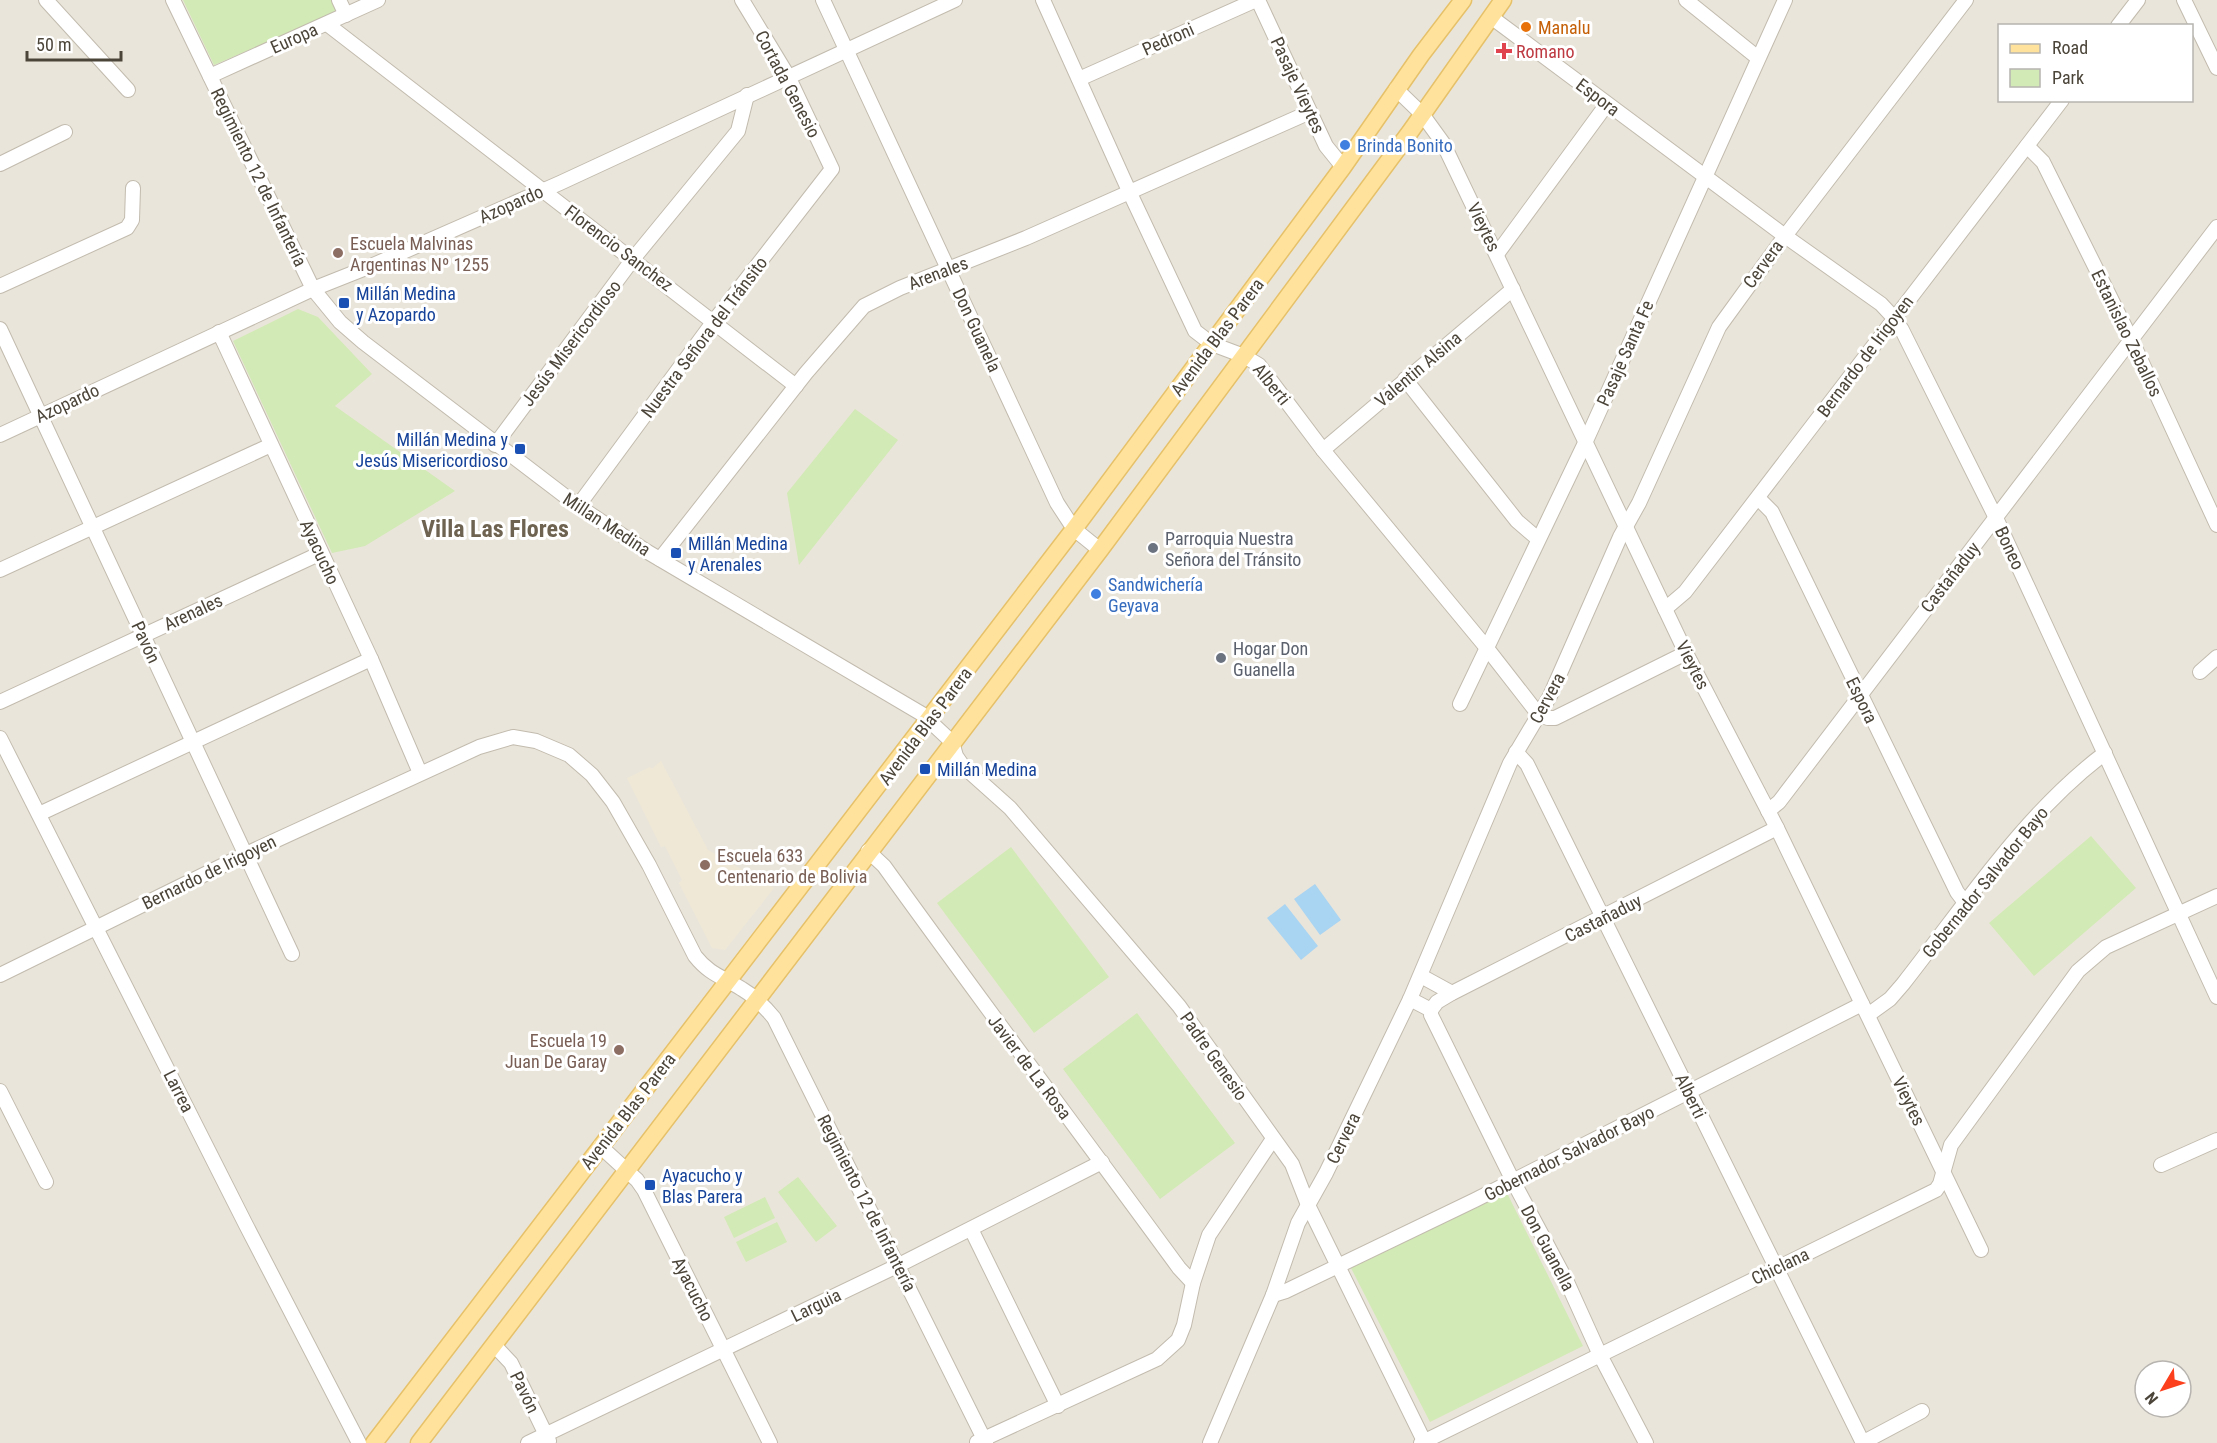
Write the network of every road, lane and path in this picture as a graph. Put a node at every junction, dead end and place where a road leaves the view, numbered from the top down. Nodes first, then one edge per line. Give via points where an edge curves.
1 (46, 0) edge
2 (173, 0) edge
3 (339, 0) edge
4 (378, 0) edge
5 (742, 0) edge
6 (823, 0) edge
7 (954, 0) edge
8 (1043, 0) edge
9 (1257, 0) edge
10 (1463, 0) edge
11 (1503, 0) edge
12 (1686, 0) edge
13 (1785, 0) edge
14 (1966, 0) edge
15 (2138, 0) edge
16 (2184, 0) edge
17 (346, 15) junction
18 (1491, 17) junction
19 (327, 24) junction
20 (2120, 24) edge
21 (846, 50) junction
22 (1758, 58) junction
23 (2217, 68) edge
24 (210, 76) junction
25 (788, 76) junction
26 (1079, 79) junction
27 (1396, 89) junction
28 (128, 90) dead end
29 (747, 95) junction
30 (2060, 102) edge
31 (1607, 104) junction
32 (1310, 112) junction
33 (1422, 114) junction
34 (65, 132) dead end
35 (2027, 146) junction
36 (0, 164) edge
37 (1343, 167) junction
38 (832, 169) joint
39 (1705, 177) junction
40 (133, 188) dead end
41 (541, 190) junction
42 (1129, 191) junction
43 (2217, 227) edge
44 (1785, 236) junction
45 (1497, 254) junction
46 (633, 259) junction
47 (949, 269) junction
48 (0, 286) edge
49 (313, 289) junction
50 (1513, 289) junction
51 (1894, 318) junction
52 (714, 321) junction
53 (0, 330) edge
54 (219, 332) junction
55 (2132, 341) junction
56 (1212, 344) junction
57 (1244, 356) junction
58 (1405, 379) junction
59 (796, 386) junction
60 (40, 416) junction
61 (0, 435) edge
62 (1585, 443) junction
63 (271, 445) junction
64 (495, 445) junction
65 (1323, 450) junction
66 (1758, 498) junction
67 (578, 506) junction
68 (1996, 518) junction
69 (2217, 525) edge
70 (1625, 526) junction
71 (92, 527) junction
72 (1074, 529) junction
73 (1538, 539) junction
74 (1100, 550) junction
75 (321, 553) junction
76 (660, 559) junction
77 (0, 570) edge
78 (1665, 609) junction
79 (144, 635) junction
80 (1486, 647) junction
81 (1686, 653) junction
82 (2217, 657) edge
83 (371, 658) junction
84 (2200, 672) dead end
85 (1859, 695) junction
86 (0, 702) edge
87 (1460, 704) dead end
88 (1539, 715) junction
89 (930, 720) junction
90 (194, 742) junction
91 (952, 742) junction
92 (1, 743) edge
93 (1516, 752) junction
94 (2105, 753) junction
95 (420, 773) junction
96 (1768, 811) junction
97 (39, 814) junction
98 (1777, 828) junction
99 (868, 851) junction
100 (246, 854) junction
101 (2217, 896) edge
102 (1966, 904) junction
103 (2178, 913) junction
104 (1604, 918) junction
105 (96, 927) junction
106 (292, 954) dead end
107 (0, 975) edge
108 (1421, 976) junction
109 (727, 982) junction
110 (1452, 993) junction
111 (2217, 997) edge
112 (1410, 999) junction
113 (756, 1000) junction
114 (1865, 1009) junction
115 (1431, 1010) junction
116 (0, 1091) edge
117 (1689, 1093) junction
118 (1273, 1139) junction
119 (2217, 1140) edge
120 (600, 1146) junction
121 (1102, 1162) junction
122 (2161, 1165) dead end
123 (627, 1170) junction
124 (1943, 1171) junction
125 (1513, 1181) junction
126 (46, 1182) dead end
127 (1308, 1205) junction
128 (971, 1229) junction
129 (1981, 1250) dead end
130 (899, 1265) junction
131 (1340, 1265) junction
132 (1776, 1268) junction
133 (1192, 1283) junction
134 (1273, 1295) junction
135 (494, 1345) junction
136 (724, 1350) junction
137 (1600, 1354) junction
138 (1058, 1406) junction
139 (1922, 1411) dead end
140 (548, 1439) edge
141 (982, 1442) edge
142 (1424, 1442) edge
143 (359, 1443) edge
144 (374, 1443) edge
145 (419, 1443) edge
146 (528, 1443) edge
147 (770, 1443) edge
148 (1210, 1443) edge
149 (1646, 1443) edge
150 (1862, 1443) edge

1 - 28 street
2 - 24 street, Regimiento 12 de Infantería
3 - 17 street
4 - 17 street, Europa
5 - 25 street, Cortada Genesio
6 - 21 street, Don Guanela
7 - 21 street, Azopardo
8 - 26 street, Alberti
9 - 26 street, Pedroni
9 - 32 street, Pasaje Vieytes
10 - 27 main road, Avenida Blas Parera
11 - 18 main road, Avenida Blas Parera
12 - 22 street
13 - 22 street, Pasaje Santa Fe
14 - 44 street, Cervera
15 - 20 street
16 - 23 street
17 - 19 street, Europa
18 - 31 street, Espora
18 - 33 main road, Avenida Blas Parera
19 - 24 street, Europa
19 - 41 street, Florencio Sanchez
21 - 25 street, Azopardo
21 - 47 street, Don Guanela
22 - 39 street, Pasaje Santa Fe
24 - 49 street, Regimiento 12 de Infantería
25 - 29 street, Azopardo
25 - 38 street, Cortada Genesio
26 - 42 street, Alberti
27 - 33 street, Vieytes
27 - 37 main road, Avenida Blas Parera
29 - 41 street, Azopardo
29 - 46 street, Jesús Misericordioso via 738,131
30 - 35 street, Bernardo de Irigoyen
31 - 39 street, Espora
31 - 45 street
32 - 37 street, Pasaje Vieytes via 1326,146
32 - 42 street, Arenales
33 - 45 street, Vieytes via 1443,143
33 - 57 main road, Avenida Blas Parera
34 - 36 street
35 - 51 street, Bernardo de Irigoyen
35 - 55 street, Estanislao Zeballos via 2043,162
37 - 56 main road, Avenida Blas Parera
38 - 52 street, Nuestra Señora del Tránsito
39 - 44 street, Boneo
39 - 62 street, Pasaje Santa Fe
40 - 48 street via 132,220 127,228
41 - 46 street, Florencio Sanchez
41 - 49 street, Azopardo
42 - 47 street, Arenales
42 - 56 street, Alberti via 1195,331
43 - 55 street, Castañaduy
44 - 51 street, Boneo via 1881,304
44 - 70 street, Cervera via 1724,318
45 - 50 street, Vieytes
46 - 52 street, Florencio Sanchez
46 - 64 street, Jesús Misericordioso
47 - 59 street, Arenales via 864,306
47 - 72 street, Don Guanela via 1057,503
49 - 54 street, Azopardo
49 - 64 street, Millan Medina via 340,322 363,342
50 - 58 street, Valentin Alsina
50 - 62 street, Vieytes
51 - 66 street, Bernardo de Irigoyen
51 - 68 street, Boneo
52 - 59 street, Florencio Sanchez
52 - 67 street, Nuestra Señora del Tránsito
53 - 60 street, Pavón
54 - 60 street, Azopardo
54 - 63 street, Ayacucho
55 - 68 street, Castañaduy
55 - 69 street, Estanislao Zeballos
56 - 57 street, Alberti
56 - 72 main road, Avenida Blas Parera
57 - 65 street, Alberti via 1259,365
57 - 74 main road, Avenida Blas Parera
58 - 65 street, Valentin Alsina
58 - 73 street via 1517,521
59 - 76 street, Arenales
60 - 61 street, Azopardo
60 - 71 street, Pavón
62 - 70 street, Vieytes
62 - 73 street, Pasaje Santa Fe
63 - 71 street
63 - 75 street, Ayacucho
64 - 67 street, Millan Medina
65 - 80 street, Alberti
66 - 78 street, Bernardo de Irigoyen via 1685,592
66 - 85 street, Espora via 1772,512
67 - 76 street, Millan Medina
68 - 85 street, Castañaduy
68 - 94 street, Boneo
70 - 78 street, Vieytes
70 - 88 street, Cervera
71 - 77 street
71 - 79 street, Pavón
72 - 74 street, Don Guanela
72 - 89 main road, Avenida Blas Parera
73 - 80 street, Pasaje Santa Fe
74 - 91 main road, Avenida Blas Parera
75 - 79 street, Arenales
75 - 83 street, Ayacucho
76 - 89 street, Millan Medina
78 - 81 street, Vieytes
79 - 86 street, Arenales
79 - 90 street, Pavón
80 - 87 street, Pasaje Santa Fe
80 - 88 street, Alberti
81 - 88 street via 1555,718
81 - 96 street, Vieytes
82 - 84 street
83 - 90 street
83 - 95 street, Ayacucho
85 - 96 street, Castañaduy via 1779,802
85 - 102 street, Espora
88 - 93 street, Cervera
89 - 91 street, Padre Genesio
89 - 109 main road, Avenida Blas Parera
90 - 97 street
90 - 100 street, Pavón
91 - 99 main road, Avenida Blas Parera
91 - 118 street, Padre Genesio via 963,766 1010,808 1179,1006
92 - 97 street, Larrea
93 - 104 street, Alberti via 1527,764
93 - 108 street, Cervera
94 - 102 street, Gobernador Salvador Bayo via 2036,815
94 - 103 street, Boneo
95 - 100 street, Bernardo de Irigoyen
95 - 109 street, Bernardo de Irigoyen via 513,737 536,741 569,755 592,775 613,802 695,956 704,968
96 - 98 street, Vieytes
97 - 105 street, Larrea
98 - 104 street, Castañaduy
98 - 114 street, Vieytes
99 - 113 main road, Avenida Blas Parera
99 - 121 street, Javier de La Rosa via 884,866
100 - 105 street, Bernardo de Irigoyen
100 - 106 street, Pavón
101 - 103 street
102 - 114 street, Gobernador Salvador Bayo via 1890,999
103 - 111 street, Boneo
103 - 124 street, Chiclana via 2097,953 2078,971 1951,1145
104 - 110 street, Castañaduy
104 - 117 street, Alberti
105 - 107 street, Bernardo de Irigoyen
105 - 143 street, Larrea
108 - 110 street
108 - 112 street, Cervera
109 - 113 street, Regimiento 12 de Infantería
109 - 120 main road, Avenida Blas Parera
110 - 115 street, Castañaduy
112 - 115 street
112 - 127 street, Cervera
113 - 123 main road, Avenida Blas Parera
113 - 130 street, Regimiento 12 de Infantería via 774,1018
114 - 117 street, Gobernador Salvador Bayo
114 - 124 street, Vieytes
115 - 125 street, Don Guanella
116 - 126 street
117 - 125 street, Gobernador Salvador Bayo
117 - 132 street, Alberti
118 - 127 street, Padre Genesio via 1292,1164
118 - 133 street via 1209,1235
119 - 122 street
120 - 123 street, Ayacucho
120 - 144 main road, Avenida Blas Parera
121 - 128 street, Larguia
121 - 133 street, Javier de La Rosa
123 - 135 main road, Avenida Blas Parera
123 - 136 street, Ayacucho via 644,1190
124 - 129 street, Vieytes
124 - 132 street, Chiclana via 1936,1190
125 - 131 street, Gobernador Salvador Bayo
125 - 137 street, Don Guanella
127 - 131 street, Padre Genesio
127 - 134 street, Cervera
128 - 130 street, Larguia
128 - 138 street
130 - 136 street, Larguia
130 - 141 street, Regimiento 12 de Infantería
131 - 134 street, Gobernador Salvador Bayo
131 - 142 street, Padre Genesio
132 - 137 street, Chiclana
132 - 150 street, Alberti
133 - 138 street via 1184,1325 1170,1350
134 - 148 street, Cervera
135 - 140 street, Pavón via 511,1363
135 - 145 main road, Avenida Blas Parera
136 - 140 street, Larguia
136 - 147 street, Ayacucho
137 - 142 street, Chiclana
137 - 149 street, Don Guanella
138 - 141 street
139 - 150 street
140 - 146 street, Larguia

